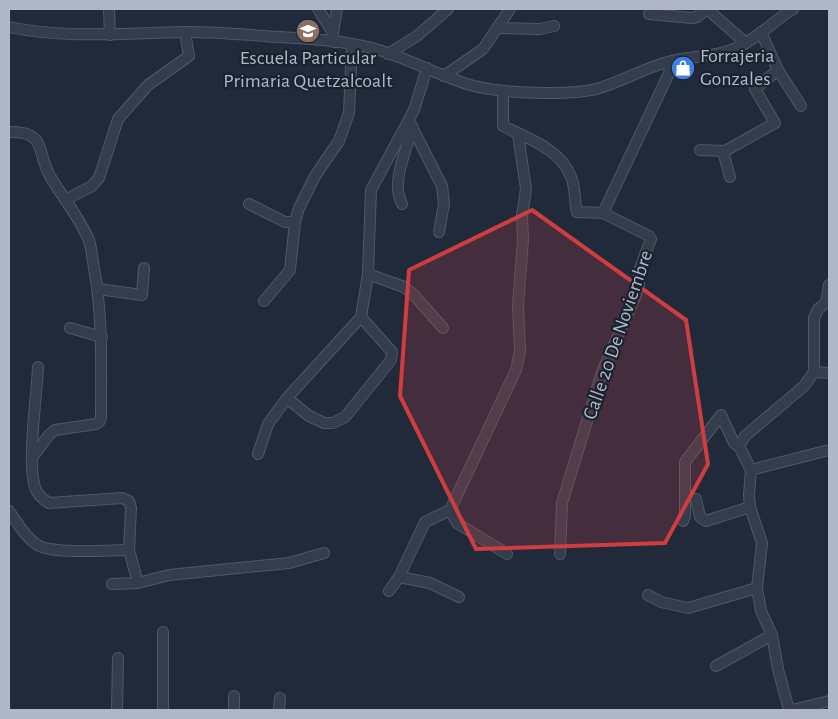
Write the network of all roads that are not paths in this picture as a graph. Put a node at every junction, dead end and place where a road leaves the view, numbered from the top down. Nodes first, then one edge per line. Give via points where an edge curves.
1 (109, 9) edge
2 (318, 9) edge
3 (337, 9) edge
4 (434, 9) edge
5 (448, 9) edge
6 (510, 9) edge
7 (707, 9) edge
8 (793, 9) edge
9 (649, 14) dead end
10 (430, 26) junction
11 (554, 26) dead end
12 (9, 27) edge
13 (498, 28) junction
14 (185, 32) junction
15 (761, 32) junction
16 (110, 35) junction
17 (334, 38) junction
18 (746, 43) junction
19 (352, 44) junction
20 (388, 54) junction
21 (668, 62) junction
22 (427, 68) junction
23 (778, 70) junction
24 (444, 76) junction
25 (503, 91) junction
26 (801, 106) dead end
27 (414, 110) junction
28 (412, 127) junction
29 (9, 132) edge
30 (518, 134) junction
31 (700, 150) dead end
32 (725, 151) junction
33 (730, 176) dead end
34 (65, 200) junction
35 (249, 204) dead end
36 (402, 204) dead end
37 (603, 213) junction
38 (295, 222) junction
39 (439, 232) dead end
40 (144, 268) dead end
41 (368, 274) junction
42 (829, 285) edge
43 (98, 289) junction
44 (264, 301) dead end
45 (361, 317) junction
46 (70, 328) dead end
47 (443, 328) dead end
48 (102, 337) junction
49 (38, 367) dead end
50 (814, 372) junction
51 (829, 373) edge
52 (287, 398) junction
53 (739, 446) junction
54 (829, 450) edge
55 (258, 454) dead end
56 (32, 458) junction
57 (751, 470) junction
58 (696, 499) dead end
59 (750, 507) junction
60 (9, 510) edge
61 (450, 510) junction
62 (683, 521) dead end
63 (130, 550) junction
64 (324, 553) dead end
65 (507, 554) dead end
66 (560, 554) dead end
67 (399, 577) junction
68 (138, 583) junction
69 (112, 584) dead end
70 (757, 588) junction
71 (389, 591) dead end
72 (648, 595) dead end
73 (459, 597) dead end
74 (163, 632) dead end
75 (772, 635) junction
76 (118, 658) dead end
77 (716, 666) dead end
78 (234, 696) dead end
79 (280, 698) dead end
80 (826, 704) edge
81 (117, 710) edge
82 (162, 710) edge
83 (234, 710) edge
84 (279, 710) edge
85 (790, 710) edge

1 - 16 street
2 - 17 street
3 - 17 street
4 - 10 street
5 - 10 street
6 - 13 street
7 - 9 street via 692,18
7 - 18 street
8 - 15 street
10 - 20 street
11 - 13 street
12 - 16 street via 34,32
13 - 24 street via 483,49
14 - 16 street
14 - 17 street
14 - 34 street via 189,56 148,85 118,119 99,178 92,186
15 - 18 street
15 - 23 street
17 - 19 street
18 - 21 street via 718,54
19 - 20 street
19 - 38 street via 349,113 339,141 315,176
20 - 22 street
21 - 25 street via 595,89 567,93
21 - 37 street via 670,72
22 - 24 street
22 - 27 street
23 - 26 street
23 - 32 street via 755,89 775,123
24 - 25 street
25 - 30 street, Calle 20 De Noviembre via 503,126
27 - 28 street
27 - 41 street via 371,190
28 - 36 street via 399,177 398,196
28 - 39 street via 442,186 444,204
29 - 34 street via 33,136 48,174
30 - 37 street, Calle 20 De Noviembre via 562,161 571,176 577,212
30 - 61 street via 526,189 518,305 520,351 516,370
31 - 32 street
32 - 33 street
34 - 43 street via 77,215 89,240
35 - 38 street via 285,222
37 - 66 street, Calle 20 De Noviembre via 651,239 638,271 636,295 602,372 562,503
38 - 44 street via 290,270
40 - 43 street via 142,296
41 - 45 street
41 - 47 street via 404,287
42 - 50 street via 826,303 814,318
43 - 48 street
45 - 52 street
45 - 52 street via 392,352 391,360 345,417 324,423 309,416
46 - 48 street
48 - 56 street via 100,421 55,430
49 - 56 street
50 - 51 street
50 - 53 street via 804,386 745,436
52 - 55 street via 268,424
53 - 57 street
53 - 62 street via 734,443 720,415 685,462
54 - 57 street
56 - 63 street via 36,491 49,503 122,498 129,501 132,508
57 - 59 street
58 - 59 street via 700,517 706,521
59 - 70 street via 762,543
60 - 63 street via 27,536 50,551
61 - 65 street via 457,523
61 - 67 street via 425,522
63 - 68 street
64 - 68 street via 289,563 169,575
67 - 71 street
67 - 73 street via 430,584
68 - 69 street
70 - 72 street via 688,608 661,602
70 - 75 street via 761,610
74 - 82 street
75 - 77 street
75 - 85 street
76 - 81 street
78 - 83 street
79 - 84 street
80 - 85 street

